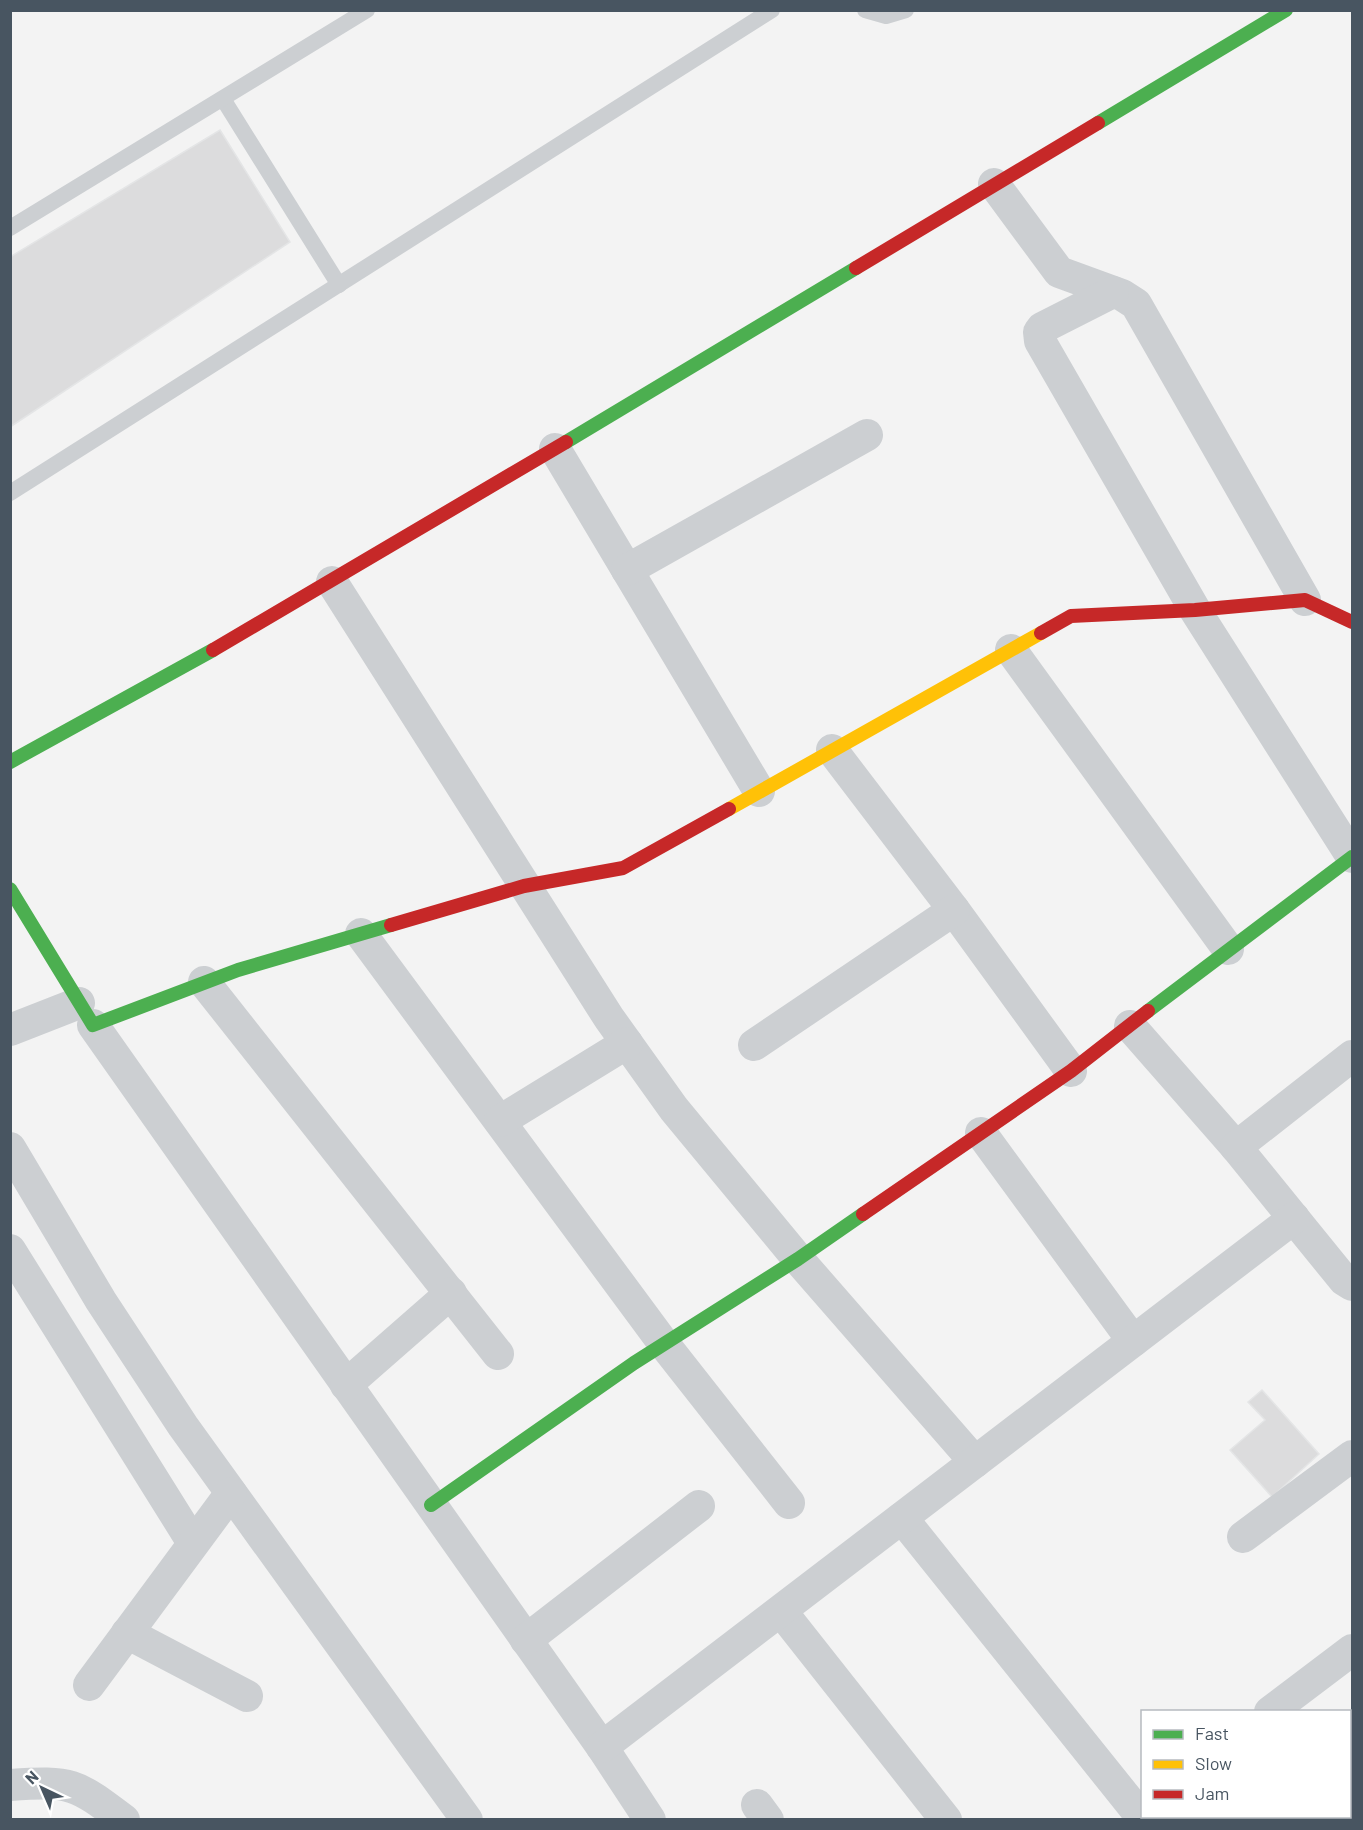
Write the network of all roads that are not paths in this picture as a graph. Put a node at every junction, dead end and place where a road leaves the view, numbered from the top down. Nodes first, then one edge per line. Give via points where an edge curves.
1 (368, 10) edge
2 (772, 10) edge
3 (865, 10) edge
4 (906, 10) edge
5 (1286, 10) edge
6 (223, 99) junction
7 (994, 184) junction
8 (10, 228) edge
9 (339, 285) junction
10 (1113, 292) junction
11 (867, 435) dead end
12 (555, 449) junction
13 (10, 493) edge
14 (627, 570) junction
15 (332, 582) junction
16 (1305, 600) junction
17 (1195, 610) junction
18 (1353, 622) edge
19 (1011, 650) junction
20 (832, 750) junction
21 (10, 762) edge
22 (759, 791) junction
23 (1352, 857) edge
24 (524, 886) junction
25 (10, 889) edge
26 (954, 910) junction
27 (361, 934) junction
28 (1228, 949) junction
29 (204, 982) junction
30 (86, 1014) junction
31 (1130, 1026) junction
32 (10, 1029) edge
33 (627, 1043) junction
34 (754, 1045) dead end
35 (1353, 1056) edge
36 (1071, 1071) junction
37 (500, 1121) junction
38 (981, 1132) junction
39 (1236, 1147) junction
40 (10, 1148) edge
41 (1294, 1218) junction
42 (10, 1250) edge
43 (798, 1259) junction
44 (1353, 1286) edge
45 (451, 1293) junction
46 (1133, 1341) junction
47 (664, 1344) junction
48 (498, 1354) dead end
49 (346, 1385) junction
50 (1353, 1456) edge
51 (975, 1462) junction
52 (231, 1492) junction
53 (789, 1503) dead end
54 (431, 1505) junction
55 (699, 1506) dead end
56 (902, 1518) junction
57 (1243, 1537) dead end
58 (193, 1543) junction
59 (781, 1611) junction
60 (127, 1633) junction
61 (526, 1640) junction
62 (1353, 1650) edge
63 (89, 1685) dead end
64 (247, 1696) dead end
65 (1273, 1710) edge
66 (602, 1748) junction
67 (10, 1785) edge
68 (1141, 1812) edge
69 (1321, 1818) edge
70 (124, 1820) edge
71 (467, 1820) edge
72 (650, 1820) edge
73 (946, 1820) edge
74 (1315, 1820) edge

1 - 6 lane
2 - 9 lane
3 - 4 lane via 886,16
5 - 7 street
6 - 8 lane
6 - 9 lane
7 - 10 street via 1059,272
7 - 12 street
9 - 13 lane
10 - 16 street via 1136,304
10 - 17 street via 1042,328 1040,341
11 - 14 street
12 - 14 street
12 - 15 street
14 - 22 street
15 - 21 street
15 - 24 street
16 - 17 street
16 - 18 street
17 - 19 street via 1071,616
17 - 23 street
19 - 20 street
19 - 28 street
20 - 22 street
20 - 26 street
22 - 24 street via 623,868
23 - 28 street
24 - 27 street
24 - 33 street
25 - 30 street
26 - 34 street
26 - 36 street
27 - 29 street
27 - 37 street
28 - 31 street
29 - 30 street
29 - 45 street
30 - 32 street
30 - 49 street
31 - 36 street
31 - 39 street
33 - 37 street
33 - 43 street via 674,1109
35 - 39 street
36 - 38 street
37 - 47 street
38 - 43 street
38 - 46 street
39 - 41 street
40 - 52 street via 108,1310
41 - 44 street
41 - 46 street
42 - 58 street
43 - 47 street
43 - 51 street
45 - 48 street
45 - 49 street
46 - 51 street
47 - 53 street
47 - 54 street
49 - 54 street
50 - 57 street
51 - 56 street
52 - 58 street
52 - 71 street
54 - 61 street
55 - 61 street
56 - 59 street
56 - 68 street
58 - 60 street
59 - 66 street
59 - 73 street
60 - 63 street
60 - 64 street
61 - 66 street
62 - 65 street
66 - 72 street
67 - 70 street via 75,1786
69 - 74 street

